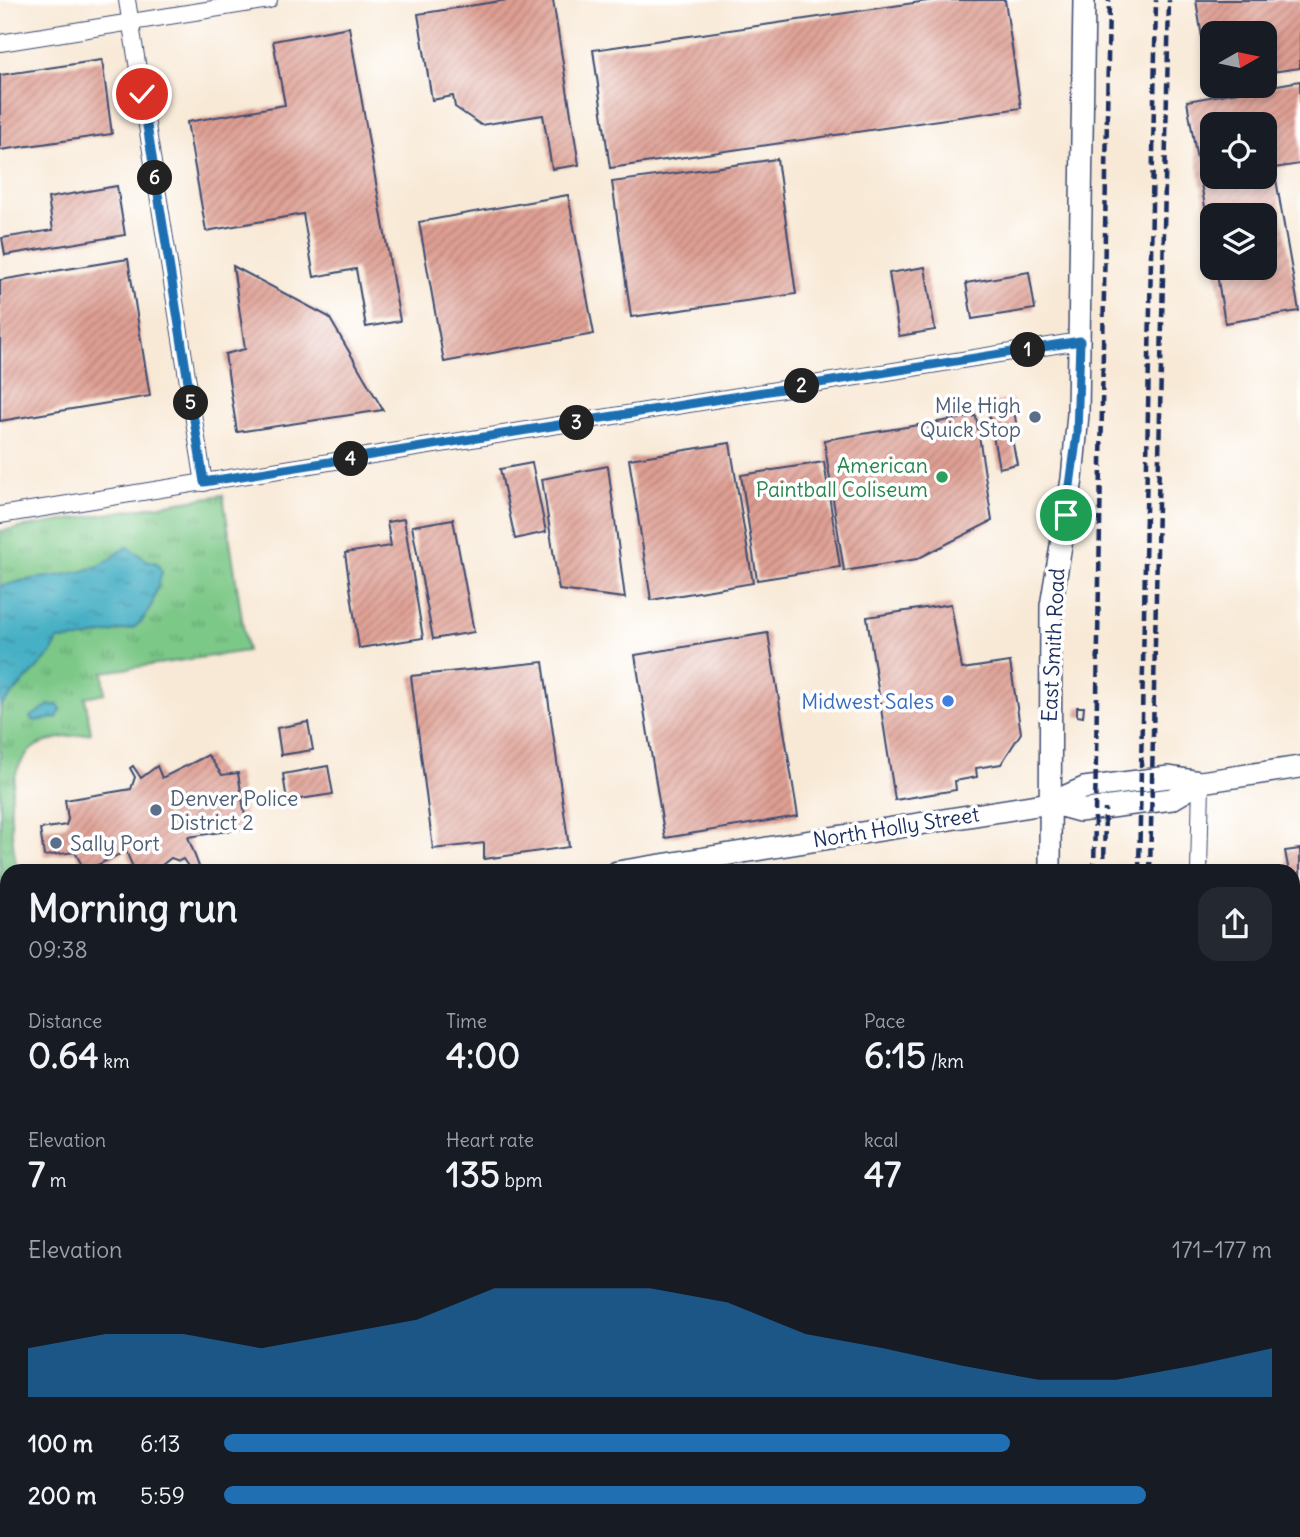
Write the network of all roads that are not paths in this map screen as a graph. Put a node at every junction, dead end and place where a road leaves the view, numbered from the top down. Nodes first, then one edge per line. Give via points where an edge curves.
1 (127, 0) edge
2 (269, 0) edge
3 (1084, 0) edge
4 (131, 22) junction
5 (0, 43) edge
6 (1080, 341) junction
7 (204, 482) junction
8 (0, 515) edge
9 (1300, 767) edge
10 (1201, 782) junction
11 (1050, 803) junction
12 (667, 864) edge
13 (1051, 864) edge
14 (1199, 864) edge

1 - 4 street
2 - 4 street
3 - 6 street, East Smith Road
4 - 5 street
4 - 7 street
6 - 7 street
6 - 11 street, East Smith Road via 1072,479 1051,606
7 - 8 street
9 - 10 street, North Holly Street
10 - 11 street, North Holly Street via 1172,799 1079,811
10 - 14 street
11 - 12 street, North Holly Street
11 - 13 street, East Smith Road

